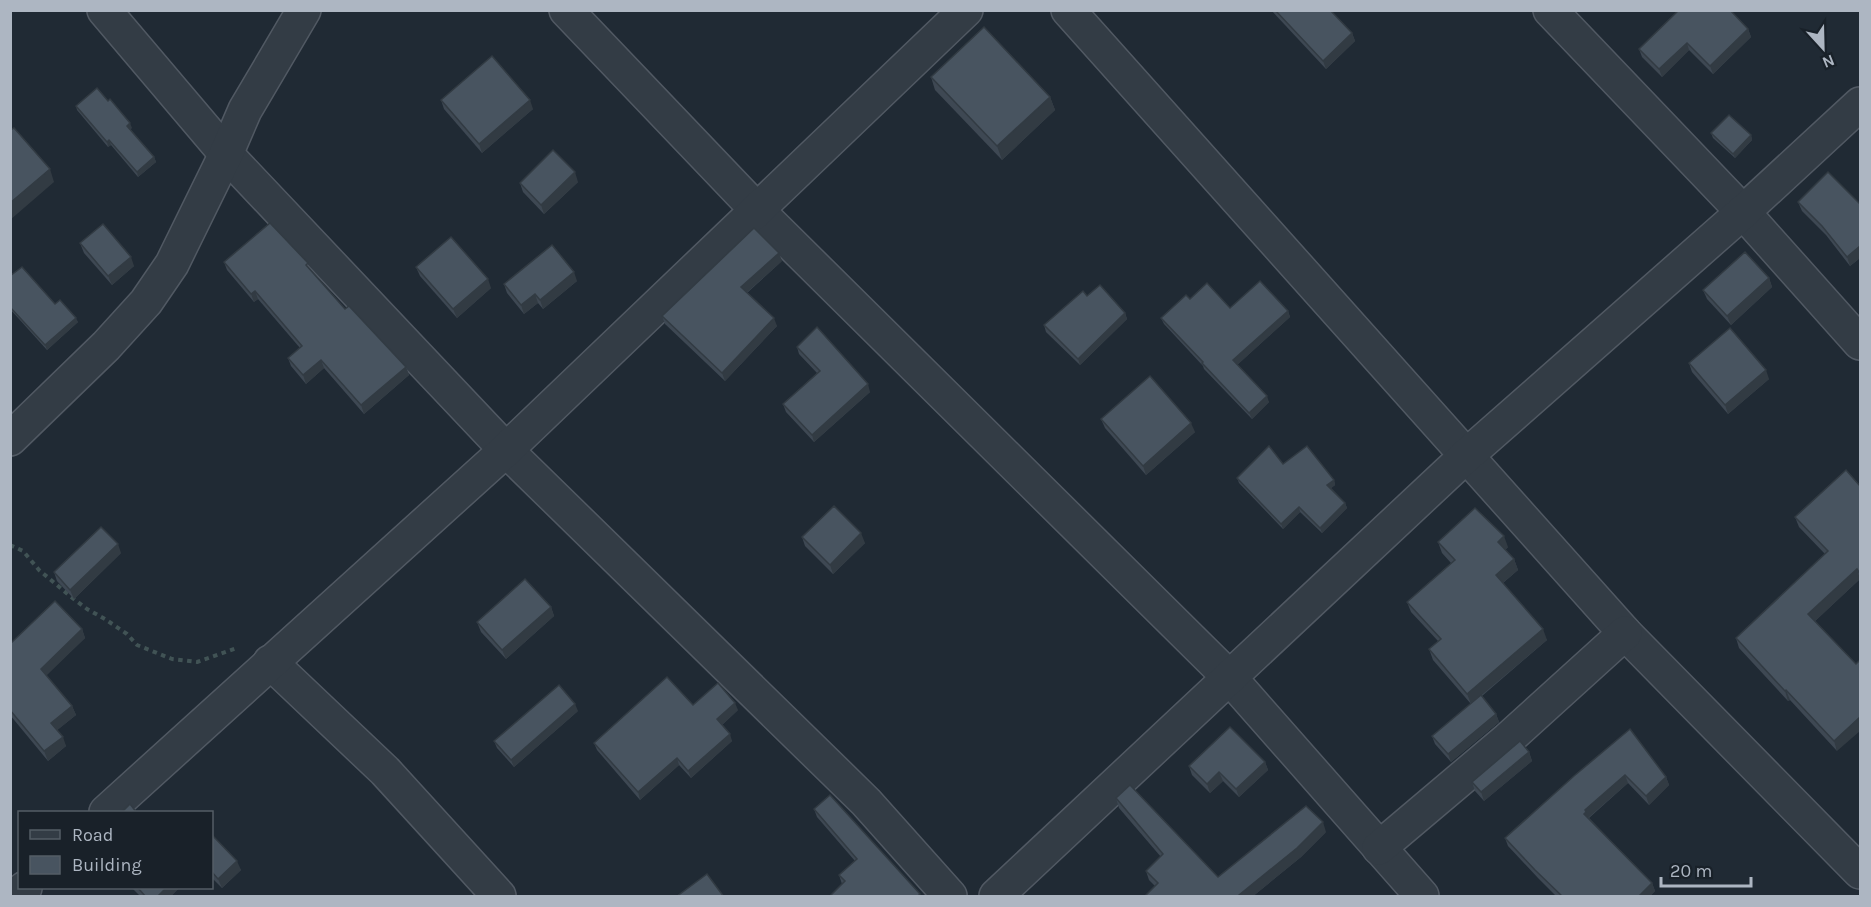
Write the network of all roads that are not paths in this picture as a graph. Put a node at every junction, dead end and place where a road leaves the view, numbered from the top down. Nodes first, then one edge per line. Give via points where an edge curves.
1 (104, 10) edge
2 (304, 10) edge
3 (566, 10) edge
4 (966, 10) edge
5 (1068, 10) edge
6 (1550, 10) edge
7 (1860, 105) edge
8 (226, 154) junction
9 (757, 210) junction
10 (1743, 212) junction
11 (1860, 343) edge
12 (10, 439) edge
13 (506, 450) junction
14 (1466, 456) junction
15 (1625, 633) junction
16 (270, 662) junction
17 (1230, 678) junction
18 (108, 811) edge
19 (1379, 848) junction
20 (1860, 872) edge
21 (499, 897) edge
22 (950, 897) edge
23 (996, 897) edge
24 (1422, 897) edge

1 - 8 street
2 - 8 street via 245,110
3 - 9 street
4 - 9 street
5 - 14 street
6 - 10 street
7 - 10 street
8 - 12 street via 172,264 146,302
8 - 13 street
9 - 13 street
9 - 17 street
10 - 11 street
10 - 14 street
13 - 16 street
13 - 22 street via 866,802
14 - 15 street
14 - 17 street
15 - 19 street
15 - 20 street
16 - 18 street
16 - 21 street via 386,771
17 - 19 street
17 - 23 street
19 - 24 street

